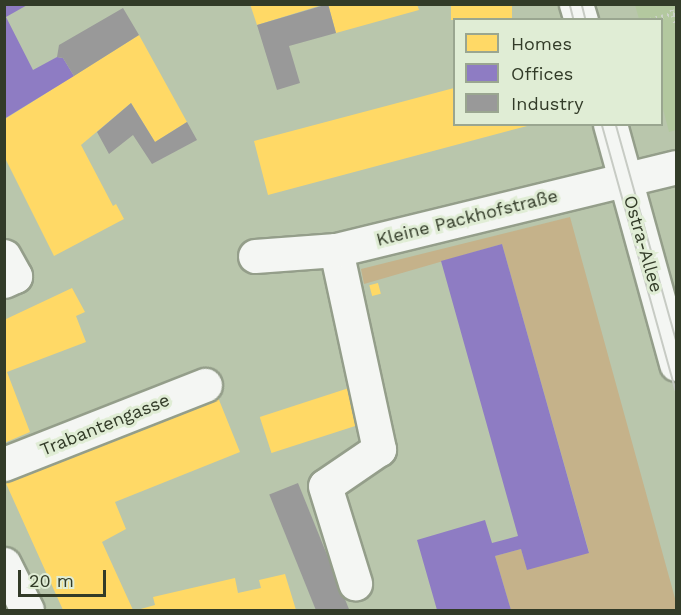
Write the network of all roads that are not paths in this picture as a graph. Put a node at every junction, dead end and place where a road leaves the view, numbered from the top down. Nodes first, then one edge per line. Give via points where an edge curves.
1 (611, 126) edge
2 (676, 166) edge
3 (624, 178) junction
4 (336, 250) junction
5 (4, 256) edge
6 (255, 256) dead end
7 (4, 281) edge
8 (676, 364) edge
9 (205, 385) dead end
10 (4, 464) edge
11 (4, 564) edge
12 (355, 582) dead end
13 (27, 610) edge

1 - 3 street, Ostra-Allee
2 - 3 street, Kleine Packhofstraße
3 - 4 street, Kleine Packhofstraße
3 - 8 street, Ostra-Allee
4 - 6 street, Kleine Packhofstraße
4 - 12 street via 379,449 325,486
5 - 7 street via 15,276
9 - 10 street, Trabantengasse
11 - 13 street

